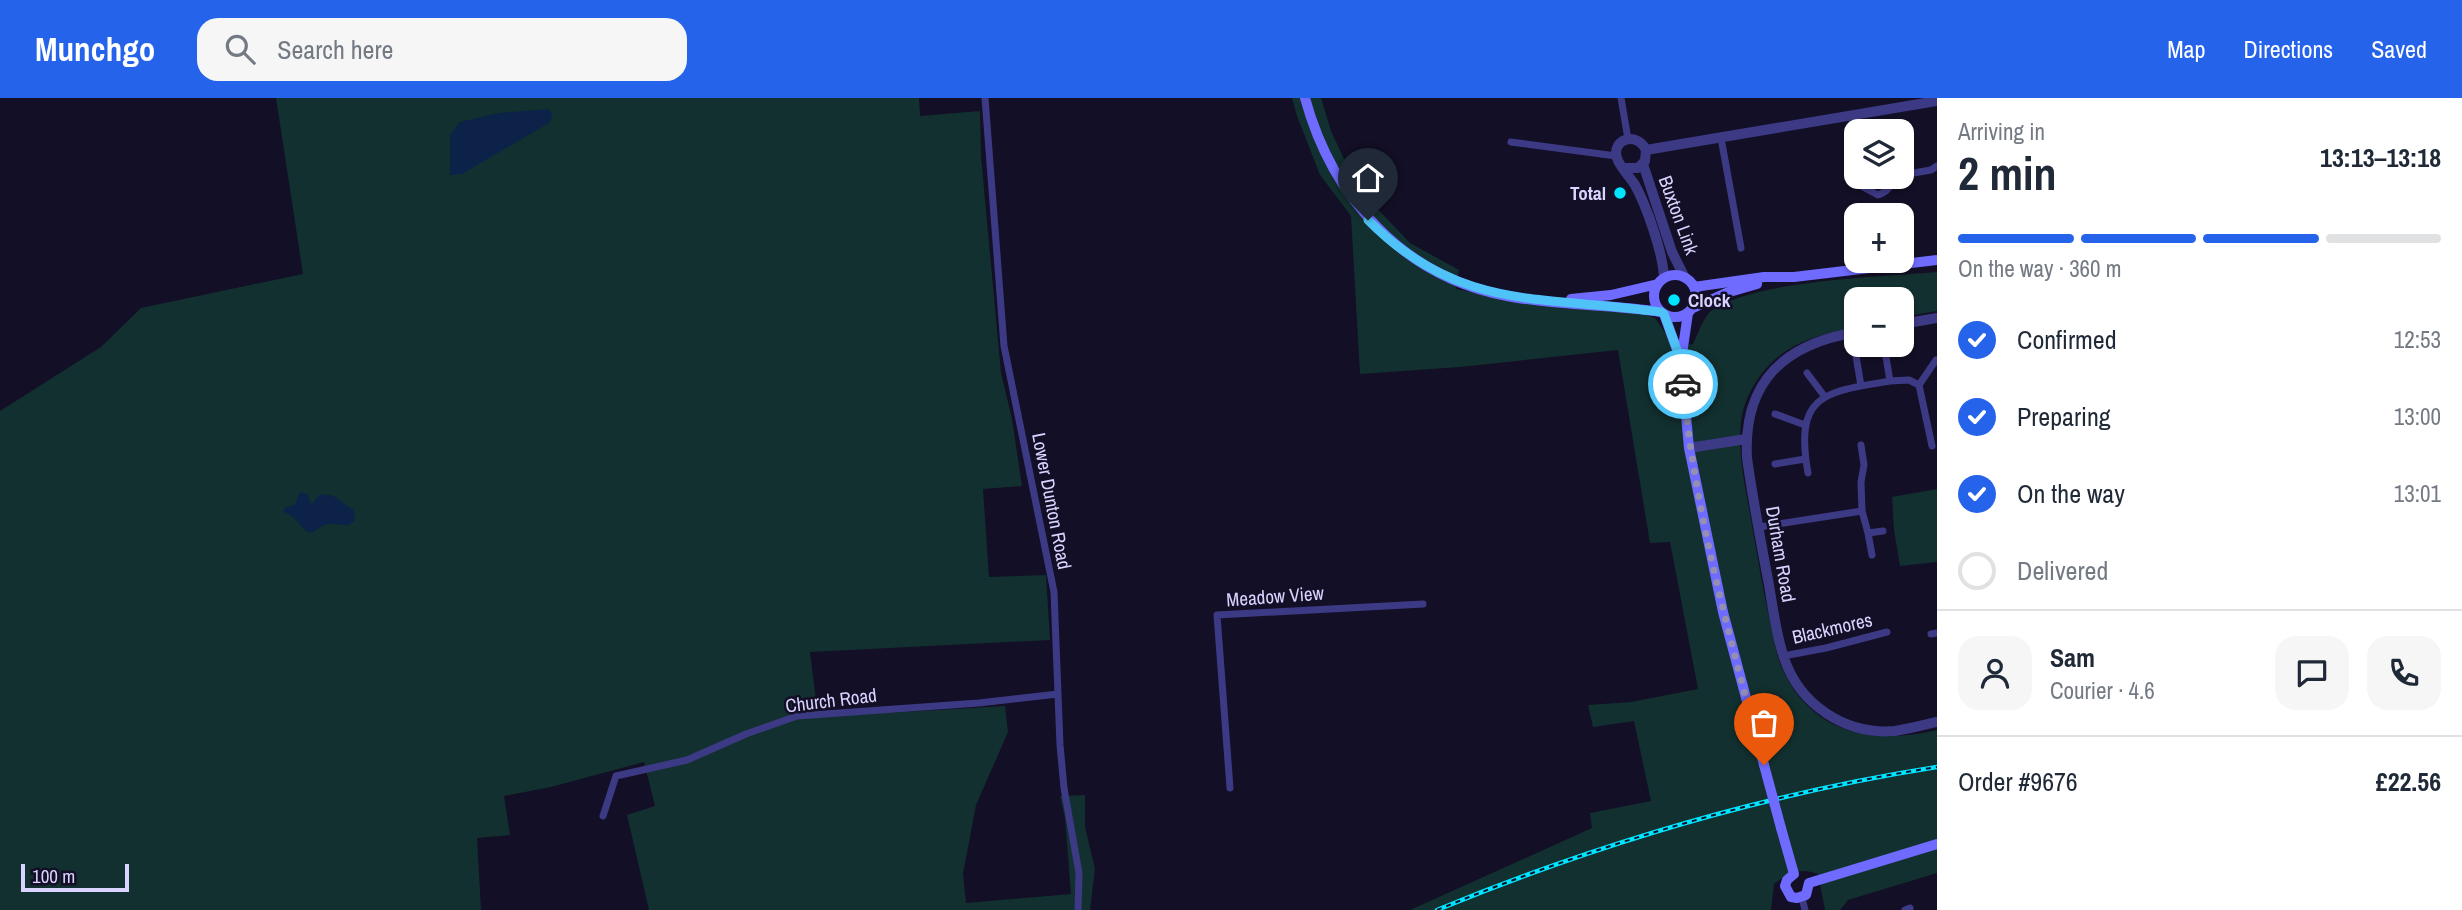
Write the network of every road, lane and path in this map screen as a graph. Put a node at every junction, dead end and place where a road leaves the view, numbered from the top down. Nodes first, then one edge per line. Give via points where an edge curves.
1 (985, 98) edge
2 (1305, 98) edge
3 (1621, 98) edge
4 (1937, 101) edge
5 (1721, 138) junction
6 (1628, 139) junction
7 (1511, 142) dead end
8 (1646, 150) junction
9 (1616, 156) junction
10 (1643, 164) junction
11 (1937, 166) edge
12 (1625, 168) junction
13 (1914, 173) edge
14 (1867, 189) edge
15 (1888, 189) edge
16 (1741, 248) dead end
17 (1937, 260) edge
18 (1794, 276) junction
19 (1685, 278) junction
20 (1661, 281) junction
21 (1694, 287) junction
22 (1554, 301) junction
23 (1690, 310) junction
24 (1663, 313) junction
25 (1937, 318) edge
26 (1914, 322) edge
27 (1844, 335) edge
28 (1856, 357) edge
29 (1886, 357) edge
30 (1936, 360) edge
31 (1681, 361) junction
32 (1807, 373) dead end
33 (1890, 381) junction
34 (1919, 384) junction
35 (1861, 386) junction
36 (1825, 397) junction
37 (1775, 414) dead end
38 (1805, 425) junction
39 (1746, 439) junction
40 (1861, 445) dead end
41 (1932, 446) dead end
42 (1689, 448) junction
43 (1805, 459) junction
44 (1775, 464) dead end
45 (1808, 473) dead end
46 (1862, 511) junction
47 (1759, 527) junction
48 (1883, 531) dead end
49 (1868, 533) junction
50 (1872, 555) dead end
51 (1423, 604) dead end
52 (1887, 632) dead end
53 (1783, 656) junction
54 (1058, 694) junction
55 (1937, 722) edge
56 (1230, 788) dead end
57 (603, 816) dead end
58 (1937, 844) edge
59 (1794, 874) junction
60 (1809, 883) junction
61 (1802, 898) junction
62 (1078, 910) edge
63 (1805, 910) edge

1 - 54 street, Lower Dunton Road via 1004,346 1054,592
2 - 22 main road via 1327,158 1346,191 1368,220 1403,251 1439,273 1488,292
3 - 6 street
4 - 5 street
5 - 8 street
5 - 16 street
6 - 8 street via 1639,140
6 - 9 street via 1617,148
7 - 9 street
8 - 10 street
9 - 12 street
10 - 12 street
10 - 19 street, Buxton Link
11 - 13 street
12 - 20 street, Buxton Link via 1662,260
14 - 15 street via 1878,195
17 - 18 main road
18 - 21 main road
18 - 23 main road via 1726,293
19 - 20 main road via 1678,275
19 - 21 main road
20 - 22 main road via 1611,295
20 - 24 main road via 1654,296
21 - 23 main road via 1696,298
22 - 24 main road
23 - 24 main road via 1676,317
23 - 31 main road
24 - 31 main road
25 - 26 street
27 - 39 street, Durham Road via 1814,342 1768,375 1753,402
28 - 35 street
29 - 33 street
30 - 34 street
31 - 42 main road
32 - 36 street
33 - 34 street
33 - 35 street
34 - 41 street
35 - 36 street
36 - 38 street via 1811,410
37 - 38 street
38 - 43 street
39 - 42 street
39 - 47 street, Durham Road
40 - 46 street
42 - 59 main road, bridge via 1723,612
43 - 44 street
43 - 45 street
46 - 47 street
46 - 49 street
47 - 53 street, Durham Road
48 - 49 street
49 - 50 street
51 - 56 street, Meadow View via 1217,615
52 - 53 street, Blackmores
53 - 55 street, Durham Road via 1804,694 1838,721 1885,731
54 - 57 street, Church Road via 797,716 687,760 616,776
54 - 62 street, Lower Dunton Road via 1064,788 1079,873
58 - 60 main road
59 - 60 main road via 1801,874
59 - 61 main road via 1787,880 1786,891
60 - 61 main road
61 - 63 street

